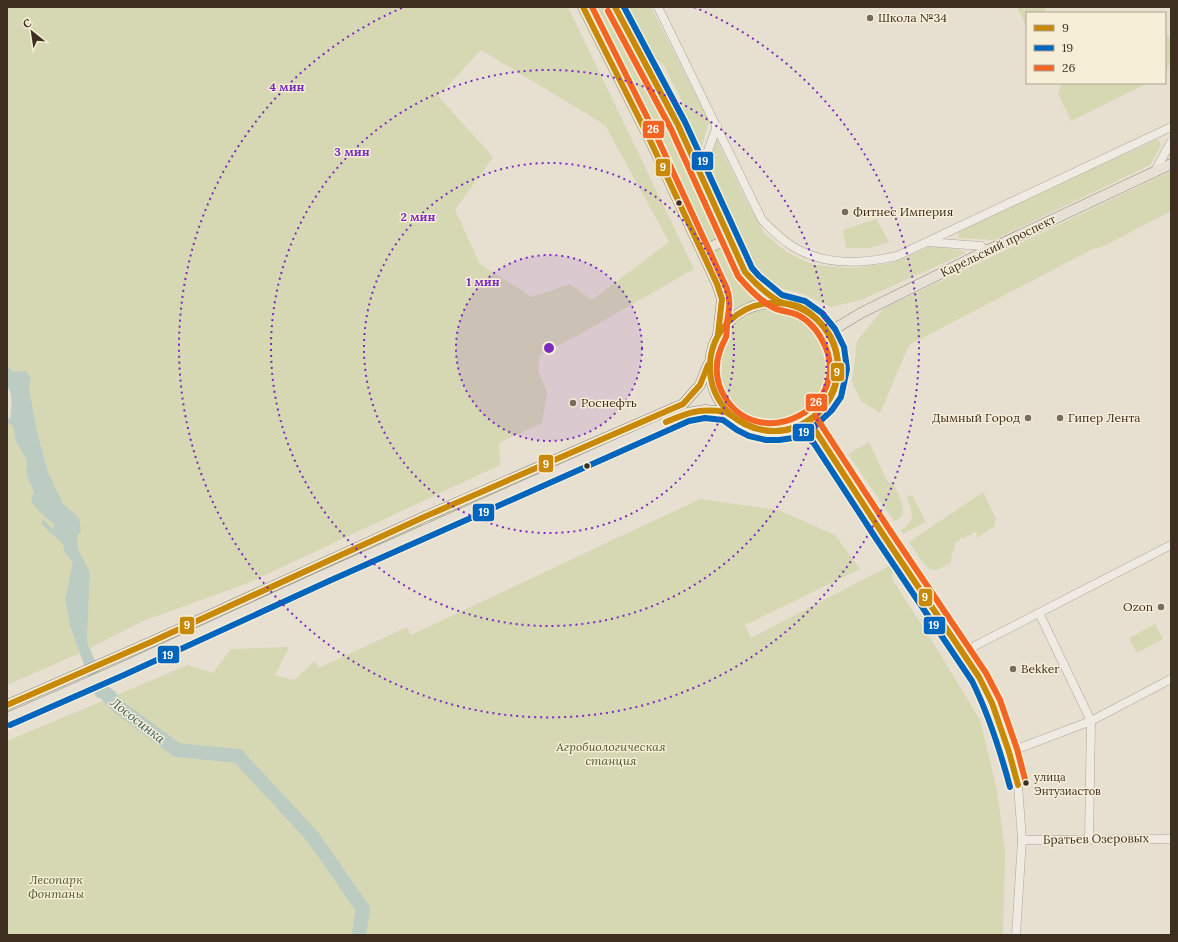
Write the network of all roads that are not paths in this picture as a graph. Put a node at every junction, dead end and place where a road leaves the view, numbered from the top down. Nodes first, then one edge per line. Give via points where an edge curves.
1 (583, 7) edge
2 (615, 7) edge
3 (658, 7) edge
4 (717, 126) junction
5 (1171, 126) edge
6 (1171, 142) edge
7 (1171, 164) edge
8 (1154, 173) junction
9 (700, 174) junction
10 (726, 232) junction
11 (926, 242) junction
12 (698, 243) junction
13 (986, 251) junction
14 (779, 302) junction
15 (828, 333) junction
16 (718, 334) junction
17 (708, 365) junction
18 (726, 412) junction
19 (809, 422) junction
20 (424, 517) junction
21 (430, 528) junction
22 (1171, 545) edge
23 (1039, 613) junction
24 (963, 652) junction
25 (1171, 679) edge
26 (7, 705) edge
27 (7, 718) edge
28 (1091, 721) junction
29 (1009, 752) junction
30 (1171, 839) edge
31 (1022, 840) junction
32 (1089, 840) junction
33 (1016, 935) edge

1 - 12 main road
2 - 9 main road via 678,125
3 - 4 street
4 - 9 street
4 - 11 street via 762,220 793,246 825,259 863,262 897,256
5 - 11 street
6 - 8 street
7 - 8 main road, Карельский проспект
8 - 13 main road, Карельский проспект
9 - 10 main road
10 - 12 main road via 722,242 710,247
10 - 14 main road via 745,272 753,282
11 - 13 street via 981,246
12 - 16 main road via 722,299
13 - 15 main road, Карельский проспект via 861,313
14 - 15 main road via 802,308 817,319
14 - 16 main road via 763,303 747,310 731,319
15 - 19 main road via 836,349 838,369 833,394 826,406
16 - 17 main road
17 - 18 main road via 716,398
17 - 20 main road via 700,385 683,404
18 - 19 main road via 741,423 767,432 790,430
18 - 21 main road via 705,410 687,413
19 - 24 street
20 - 21 main road
20 - 26 main road
21 - 27 main road
22 - 23 street
23 - 24 street
23 - 28 street
24 - 29 street via 992,703
25 - 28 street
28 - 29 street
28 - 32 street
29 - 31 street via 1018,785
30 - 32 street, Братьев Озеровых
31 - 32 street, Братьев Озеровых
31 - 33 street

